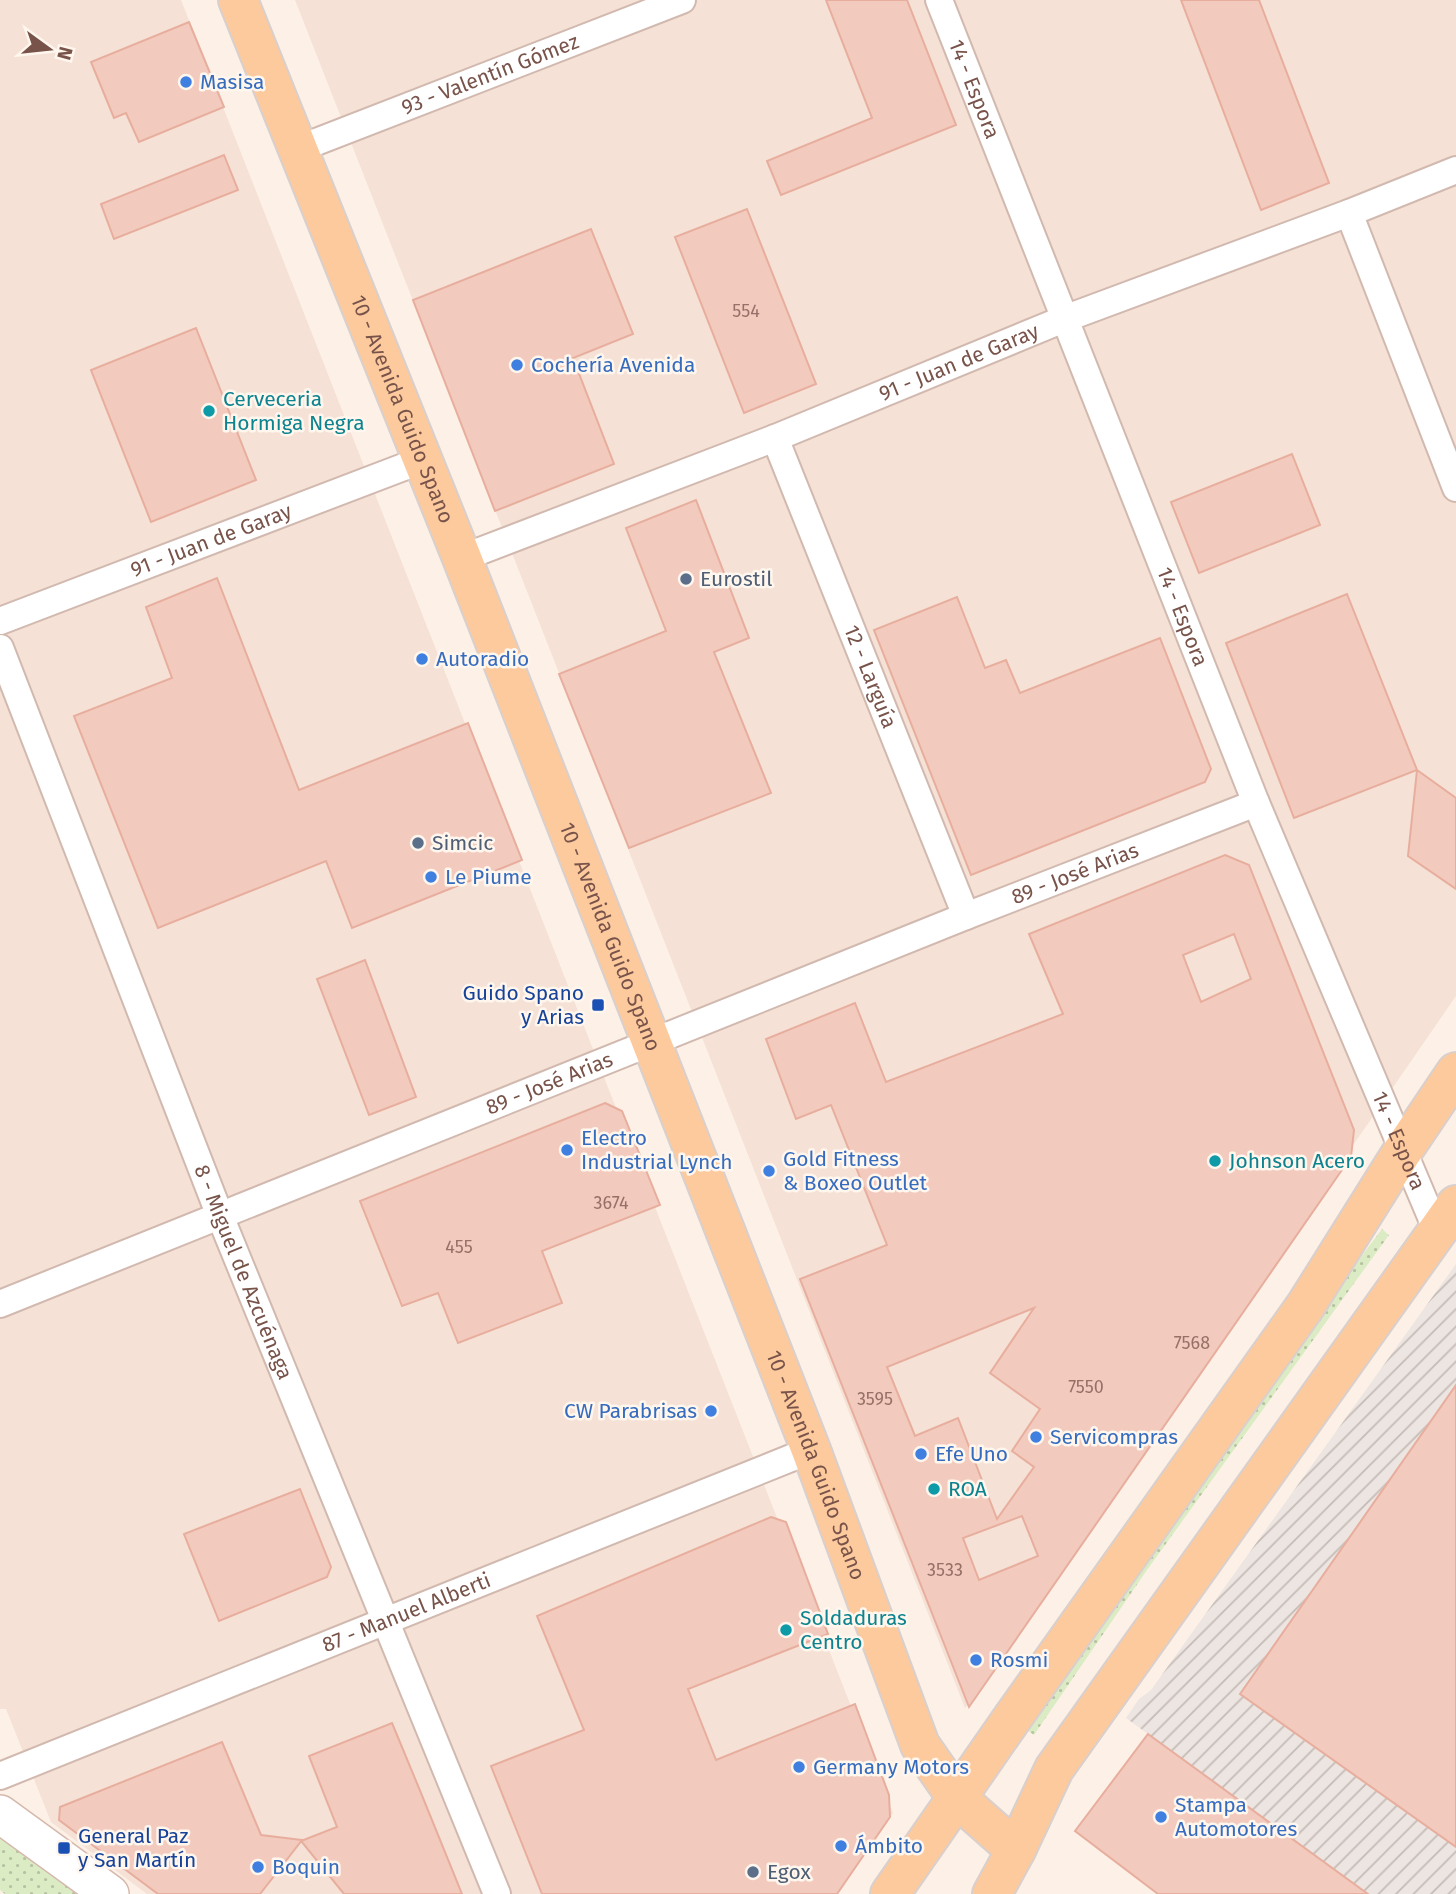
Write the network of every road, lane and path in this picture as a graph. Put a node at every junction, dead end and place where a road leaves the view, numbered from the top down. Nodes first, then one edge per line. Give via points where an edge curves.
1 (238, 0) edge
2 (682, 0) edge
3 (939, 0) edge
4 (298, 149) junction
5 (1456, 170) edge
6 (1349, 213) junction
7 (1064, 319) junction
8 (775, 438) junction
9 (422, 460) junction
10 (1456, 488) edge
11 (462, 558) junction
12 (0, 621) edge
13 (0, 648) edge
14 (1256, 803) junction
15 (966, 916) junction
16 (650, 1043) junction
17 (1456, 1072) edge
18 (1402, 1152) junction
19 (220, 1216) junction
20 (1447, 1218) edge
21 (0, 1304) edge
22 (811, 1450) junction
23 (386, 1621) junction
24 (0, 1776) edge
25 (957, 1798) junction
26 (0, 1814) edge
27 (1016, 1850) junction
28 (110, 1894) edge
29 (497, 1894) edge
30 (890, 1894) edge
31 (992, 1894) edge

1 - 4 main road, 10 - Avenida Guido Spano
2 - 4 street, 93 - Valentín Gómez
3 - 7 street, 14 - Espora
4 - 9 main road, 10 - Avenida Guido Spano
5 - 6 street, 91 - Juan de Garay
6 - 7 street, 91 - Juan de Garay
6 - 10 street
7 - 8 street, 91 - Juan de Garay
7 - 14 street, 14 - Espora
8 - 11 street, 91 - Juan de Garay
8 - 15 street, 12 - Larguía
9 - 11 main road, 10 - Avenida Guido Spano
9 - 12 street, 91 - Juan de Garay
11 - 16 main road, 10 - Avenida Guido Spano
13 - 19 street, 8 - Miguel de Azcuénaga
14 - 15 street, 89 - José Arias
14 - 18 street, 14 - Espora
15 - 16 street, 89 - José Arias
16 - 19 street, 89 - José Arias
16 - 22 main road, 10 - Avenida Guido Spano
17 - 18 main road
18 - 20 street, 14 - Espora
18 - 25 main road via 1306,1305
19 - 21 street, 89 - José Arias
19 - 23 street, 8 - Miguel de Azcuénaga
20 - 27 main road via 1054,1769
22 - 23 street, 87 - Manuel Alberti
22 - 25 main road, 10 - Avenida Guido Spano via 920,1745
23 - 24 street, 87 - Manuel Alberti
23 - 29 street, 8 - Miguel de Azcuénaga
25 - 27 main road, 10 - Avenida Guido Spano
25 - 30 main road
26 - 28 street
27 - 31 main road

